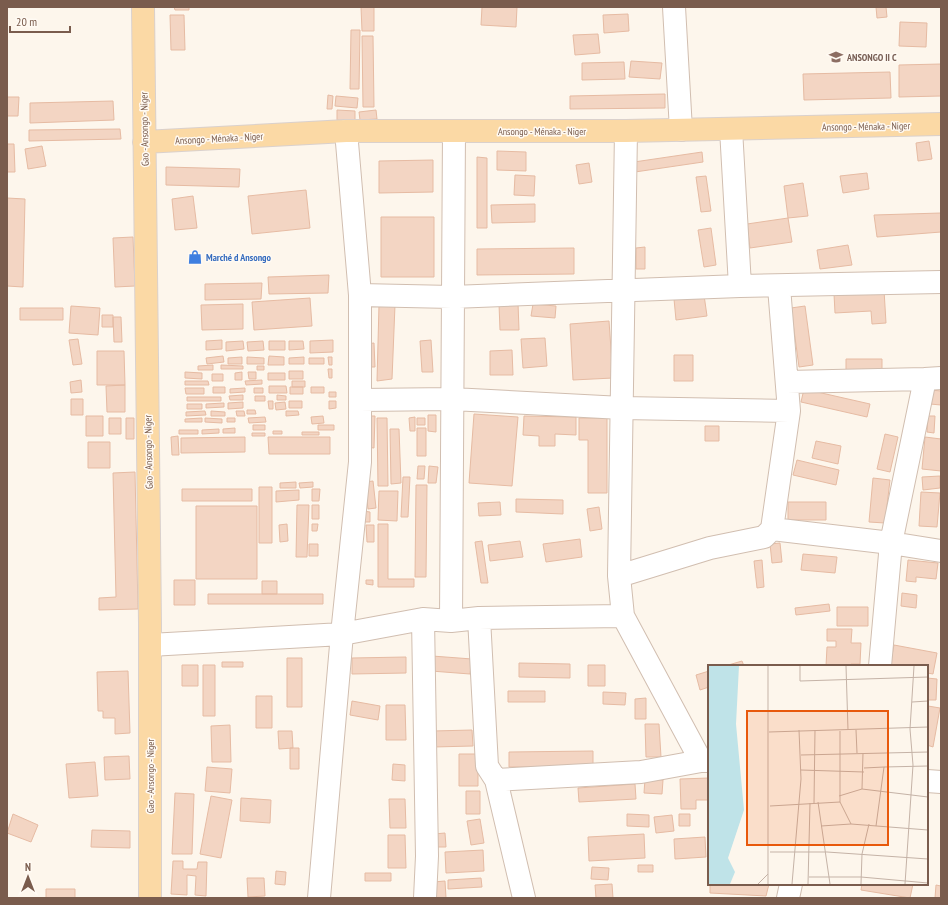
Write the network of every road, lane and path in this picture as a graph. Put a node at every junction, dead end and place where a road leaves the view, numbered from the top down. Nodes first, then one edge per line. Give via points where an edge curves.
1 (143, 7) edge
2 (674, 7) edge
3 (941, 124) edge
4 (731, 129) junction
5 (681, 130) junction
6 (346, 131) junction
7 (454, 131) junction
8 (626, 131) junction
9 (144, 142) junction
10 (941, 282) edge
11 (740, 286) junction
12 (780, 287) junction
13 (622, 291) junction
14 (360, 295) junction
15 (452, 297) junction
16 (933, 379) edge
17 (787, 382) junction
18 (452, 399) junction
19 (360, 400) junction
20 (622, 408) junction
21 (789, 411) junction
22 (772, 530) junction
23 (891, 543) junction
24 (941, 551) edge
25 (619, 576) junction
26 (624, 616) junction
27 (479, 618) junction
28 (423, 619) junction
29 (451, 621) junction
30 (342, 634) junction
31 (150, 645) junction
32 (880, 665) edge
33 (705, 761) edge
34 (496, 780) junction
35 (928, 781) edge
36 (941, 782) edge
37 (791, 885) edge
38 (150, 898) edge
39 (319, 898) edge
40 (425, 898) edge
41 (524, 898) edge
42 (788, 898) edge

1 - 9 main road, Gao - Ansongo - Niger
2 - 5 street
3 - 4 main road, Ansongo - Ménaka - Niger
4 - 5 main road, Ansongo - Ménaka - Niger
4 - 11 street
5 - 8 main road, Ansongo - Ménaka - Niger
6 - 7 main road, Ansongo - Ménaka - Niger
6 - 9 main road, Ansongo - Ménaka - Niger
6 - 14 street
7 - 8 main road, Ansongo - Ménaka - Niger
7 - 15 street
8 - 13 street
9 - 31 main road, Gao - Ansongo - Niger
10 - 12 street
11 - 12 street
11 - 13 street
12 - 17 street
13 - 15 street
13 - 20 street
14 - 15 street
14 - 19 street
15 - 18 street
16 - 17 street
16 - 23 street
17 - 21 street
18 - 19 street
18 - 20 street
18 - 29 street
19 - 30 street via 360,462
20 - 21 street
20 - 25 street
21 - 22 street
22 - 23 street
22 - 25 street via 764,537 710,548
23 - 24 street
23 - 32 street
25 - 26 street
26 - 27 street
26 - 33 street
27 - 29 street
27 - 34 street via 487,766
28 - 29 street
28 - 30 street
28 - 40 street via 427,856
30 - 31 street
30 - 39 street
31 - 38 main road, Gao - Ansongo - Niger
33 - 34 street via 641,772
34 - 41 street
35 - 36 street
37 - 42 street

